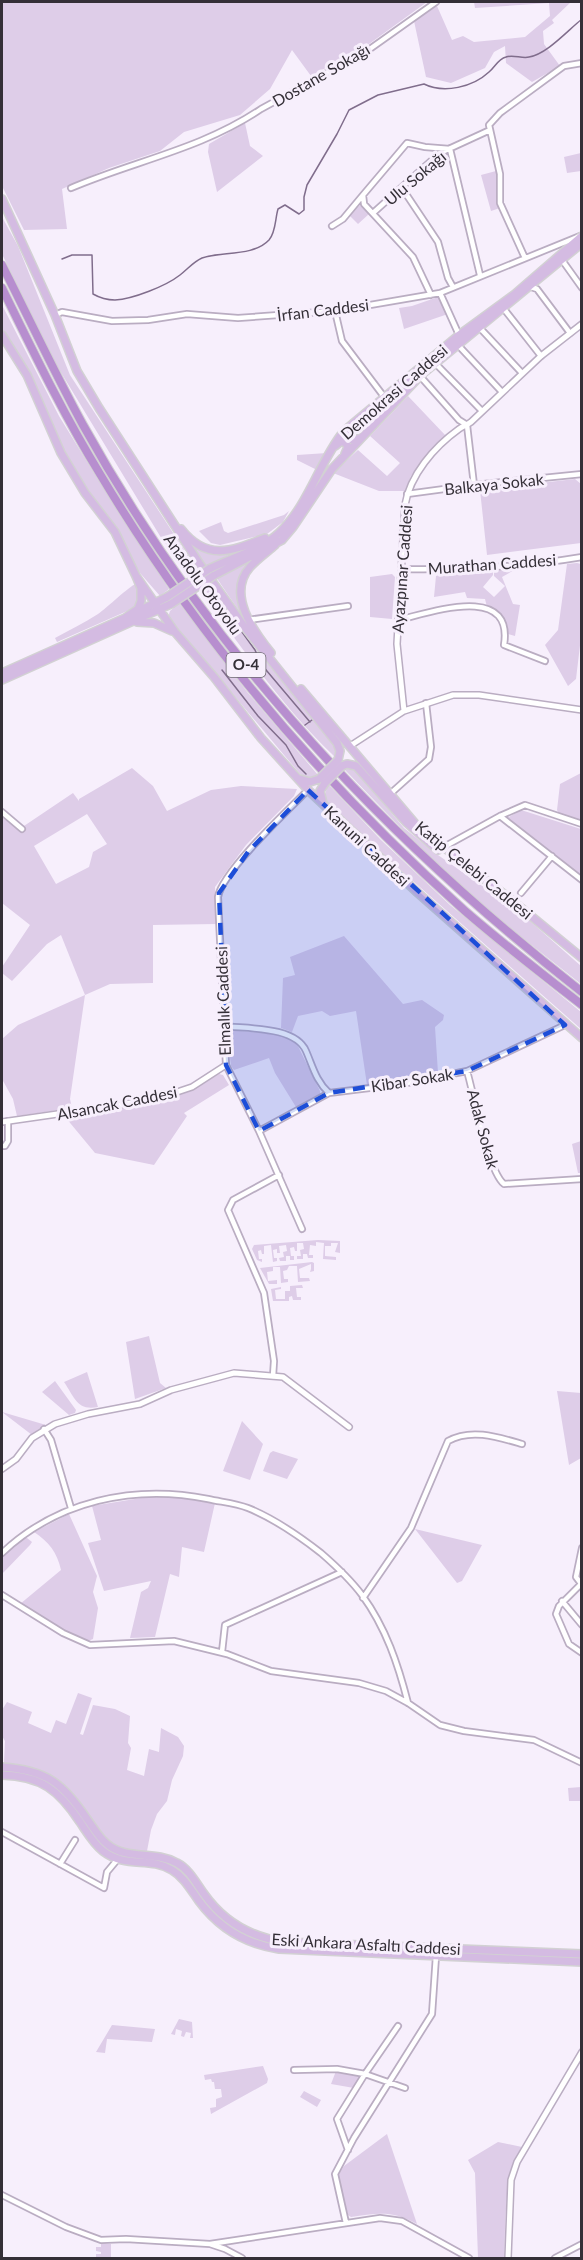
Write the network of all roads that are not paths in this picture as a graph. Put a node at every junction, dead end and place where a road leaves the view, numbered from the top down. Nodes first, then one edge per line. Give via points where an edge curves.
1 (436, 2) edge
2 (582, 63) edge
3 (490, 128) junction
4 (450, 149) junction
5 (71, 188) dead end
6 (402, 188) junction
7 (363, 195) junction
8 (2, 199) edge
9 (373, 213) junction
10 (332, 226) dead end
11 (582, 236) edge
12 (582, 243) edge
13 (525, 258) junction
14 (562, 260) junction
15 (2, 265) edge
16 (480, 275) junction
17 (531, 286) junction
18 (453, 287) junction
19 (2, 288) edge
20 (582, 288) edge
21 (440, 293) junction
22 (431, 295) junction
23 (504, 309) junction
24 (335, 311) junction
25 (55, 315) junction
26 (582, 324) edge
27 (479, 327) junction
28 (570, 333) junction
29 (2, 335) edge
30 (459, 335) junction
31 (457, 344) junction
32 (540, 356) junction
33 (435, 363) junction
34 (522, 373) junction
35 (420, 376) junction
36 (502, 392) junction
37 (385, 398) junction
38 (482, 411) junction
39 (356, 420) junction
40 (467, 424) junction
41 (365, 434) junction
42 (329, 454) junction
43 (340, 461) junction
44 (582, 474) edge
45 (142, 476) junction
46 (474, 484) junction
47 (407, 494) junction
48 (286, 525) junction
49 (275, 545) junction
50 (582, 557) edge
51 (402, 569) junction
52 (211, 573) junction
53 (136, 576) junction
54 (348, 606) dead end
55 (157, 608) junction
56 (128, 620) junction
57 (248, 620) junction
58 (398, 620) junction
59 (175, 632) junction
60 (545, 661) dead end
61 (274, 664) junction
62 (2, 673) edge
63 (2, 680) edge
64 (303, 693) junction
65 (426, 703) junction
66 (582, 710) edge
67 (404, 711) junction
68 (350, 746) junction
69 (340, 763) junction
70 (295, 776) junction
71 (322, 781) junction
72 (308, 790) junction
73 (390, 794) junction
74 (325, 807) junction
75 (2, 812) edge
76 (500, 816) junction
77 (582, 824) edge
78 (22, 829) dead end
79 (442, 848) junction
80 (552, 856) junction
81 (582, 880) edge
82 (521, 893) dead end
83 (514, 902) junction
84 (582, 958) edge
85 (582, 992) edge
86 (582, 1005) edge
87 (565, 1025) junction
88 (223, 1026) junction
89 (582, 1038) edge
90 (226, 1065) junction
91 (467, 1071) junction
92 (329, 1092) junction
93 (5, 1121) edge
94 (259, 1131) junction
95 (3, 1146) edge
96 (279, 1175) junction
97 (582, 1179) edge
98 (302, 1229) dead end
99 (273, 1376) junction
100 (349, 1428) dead end
101 (44, 1430) junction
102 (522, 1443) dead end
103 (2, 1469) edge
104 (71, 1508) junction
105 (582, 1548) edge
106 (2, 1553) edge
107 (342, 1572) junction
108 (581, 1585) edge
109 (2, 1595) edge
110 (363, 1598) junction
111 (562, 1601) junction
112 (582, 1625) edge
113 (222, 1652) junction
114 (582, 1653) edge
115 (408, 1703) junction
116 (582, 1763) edge
117 (2, 1767) edge
118 (2, 1775) edge
119 (2, 1832) edge
120 (75, 1840) dead end
121 (117, 1860) junction
122 (60, 1864) junction
123 (582, 1954) edge
124 (436, 1956) junction
125 (582, 1962) edge
126 (398, 2026) dead end
127 (582, 2052) edge
128 (294, 2070) dead end
129 (365, 2074) junction
130 (387, 2083) junction
131 (405, 2088) dead end
132 (348, 2150) junction
133 (2, 2195) edge
134 (346, 2223) junction
135 (210, 2244) junction
136 (582, 2244) edge
137 (243, 2259) edge
138 (469, 2259) edge
139 (508, 2259) edge
140 (555, 2259) edge

1 - 5 street, Dostane Sokağı via 367,51 245,120 148,162
2 - 3 street, Ulu Sokağı via 564,66 500,113
3 - 4 street, Ulu Sokağı
3 - 13 street via 500,174 500,203
4 - 6 street, Ulu Sokağı via 440,153
4 - 7 street via 407,143
4 - 16 street
6 - 9 street, Ulu Sokağı
6 - 18 street via 438,242
7 - 9 street via 364,204
7 - 10 street via 344,219
8 - 25 main road
9 - 22 street via 413,257
11 - 13 street, İrfan Caddesi
11 - 30 main road, Demokrasi Caddesi
12 - 14 main road, Demokrasi Caddesi
13 - 16 street, İrfan Caddesi
14 - 17 main road, Demokrasi Caddesi
14 - 20 street
15 - 85 highway, Anadolu Otoyolu / O-4 via 83,425 118,484 193,596 267,692 400,836 476,906
16 - 18 street, İrfan Caddesi
17 - 23 main road, Demokrasi Caddesi
17 - 28 street
18 - 21 street, İrfan Caddesi
19 - 86 highway, Anadolu Otoyolu / O-4 via 61,407 117,502 192,613 256,694 333,782 412,861 509,948
21 - 22 street, İrfan Caddesi
21 - 30 street
22 - 24 street, İrfan Caddesi
23 - 27 main road, Demokrasi Caddesi
23 - 32 street
24 - 25 street, İrfan Caddesi via 238,318 187,314 112,321 62,312
24 - 37 street via 342,340
25 - 45 main road via 77,371
26 - 28 street, Ayazpınar Caddesi
27 - 31 main road, Demokrasi Caddesi
27 - 34 street
28 - 32 street, Ayazpınar Caddesi
29 - 53 main road via 27,375 61,453 115,532
30 - 37 main road, Demokrasi Caddesi
31 - 33 main road, Demokrasi Caddesi
31 - 36 street
32 - 34 street, Ayazpınar Caddesi
33 - 35 main road, Demokrasi Caddesi
33 - 38 street
34 - 36 street, Ayazpınar Caddesi
35 - 40 street
35 - 41 main road, Demokrasi Caddesi
36 - 38 street, Ayazpınar Caddesi
37 - 39 main road, Demokrasi Caddesi
38 - 40 street, Ayazpınar Caddesi
39 - 41 main road via 346,432 348,437 355,440
39 - 42 main road, Demokrasi Caddesi
40 - 46 street
40 - 47 street, Ayazpınar Caddesi via 423,465
41 - 43 main road, Demokrasi Caddesi
42 - 43 main road via 338,443 345,442 347,450
42 - 48 main road, Demokrasi Caddesi
43 - 49 main road, Demokrasi Caddesi via 293,527
44 - 46 street, Balkaya Sokak
45 - 48 main road via 188,537 205,548 232,551
45 - 61 main road
46 - 47 street, Balkaya Sokak
47 - 51 street, Ayazpınar Caddesi
48 - 52 main road, Demokrasi Caddesi via 274,537
49 - 52 main road, Demokrasi Caddesi
49 - 57 main road via 245,574 241,592
50 - 51 street, Murathan Caddesi via 444,570
51 - 58 street, Ayazpınar Caddesi
52 - 55 main road, Demokrasi Caddesi, bridge
53 - 55 main road, Kanuni Caddesi
53 - 56 main road via 141,601
54 - 57 street
55 - 56 main road, Demokrasi Caddesi
55 - 59 main road, Kanuni Caddesi
56 - 59 main road via 154,623
56 - 62 main road, Demokrasi Caddesi
56 - 63 main road, Demokrasi Caddesi
57 - 64 main road
58 - 60 street via 478,606 498,617 504,630 504,645
58 - 67 street, Ayazpınar Caddesi via 397,652
59 - 70 main road, Kanuni Caddesi
61 - 64 main road
61 - 69 main road via 337,743
64 - 68 main road, Katip Çelebi Caddesi
65 - 66 street via 465,693
65 - 67 street
65 - 73 street via 429,759
67 - 68 street
68 - 73 main road, Katip Çelebi Caddesi
69 - 71 main road, bridge
69 - 83 main road via 356,766 426,841
70 - 71 main road via 310,782
70 - 72 main road, Kanuni Caddesi
71 - 74 main road via 320,790
72 - 74 main road, Kanuni Caddesi
72 - 88 street, Elmalık Caddesi via 248,852 219,893
73 - 79 main road, Katip Çelebi Caddesi
74 - 87 main road, Kanuni Caddesi
75 - 78 street
76 - 77 street via 525,804
76 - 79 street
76 - 80 street
79 - 83 main road, Katip Çelebi Caddesi
80 - 81 street
80 - 82 street
83 - 84 main road, Katip Çelebi Caddesi
87 - 89 main road, Kanuni Caddesi
87 - 91 street, Kibar Sokak
88 - 90 street, Elmalık Caddesi
88 - 92 street via 281,1032 297,1039 319,1083
90 - 93 street, Alsancak Caddesi via 192,1087 162,1096
90 - 94 street, Elmalık Caddesi
91 - 92 street, Kibar Sokak via 402,1084
91 - 97 street, Adak Sokak via 499,1180 504,1184
92 - 94 street, Kibar Sokak
93 - 95 street via 8,1142
94 - 96 street, Elmalık Caddesi
96 - 98 street, Elmalık Caddesi
96 - 99 street via 233,1200 228,1210 264,1293
99 - 100 street via 283,1377
99 - 101 street via 234,1373 208,1378 140,1404 69,1419
101 - 103 street
101 - 104 street via 53,1446
102 - 110 street via 465,1434 448,1441 411,1528
104 - 106 street via 44,1520
104 - 107 street via 109,1498 160,1494 230,1503 298,1535
105 - 108 street via 576,1577
107 - 110 street
107 - 113 street via 225,1625
108 - 111 street
109 - 113 street via 90,1645 174,1641
110 - 115 street via 384,1631
111 - 112 street
111 - 114 street via 557,1618 569,1644
113 - 115 street via 271,1671 359,1683
115 - 116 street via 440,1725 534,1740
117 - 123 main road, Eski Ankara Asfaltı Caddesi via 54,1780 72,1796 107,1844 124,1854 165,1858 179,1864 228,1920 262,1938
118 - 121 main road via 28,1778 52,1788 97,1845
119 - 122 street
120 - 122 street
121 - 122 street via 107,1872 104,1888
121 - 124 main road, Eski Ankara Asfaltı Caddesi via 170,1868 219,1923 256,1944 279,1949
124 - 125 main road, Eski Ankara Asfaltı Caddesi
124 - 130 street via 432,2014
126 - 129 street
127 - 139 street via 517,2162 511,2180
128 - 129 street via 337,2069
129 - 130 street
129 - 132 street via 337,2119
130 - 131 street
130 - 132 street
132 - 134 street via 335,2174
133 - 135 street via 101,2240
134 - 135 street
134 - 138 street via 380,2218 402,2221
135 - 137 street
136 - 140 street

